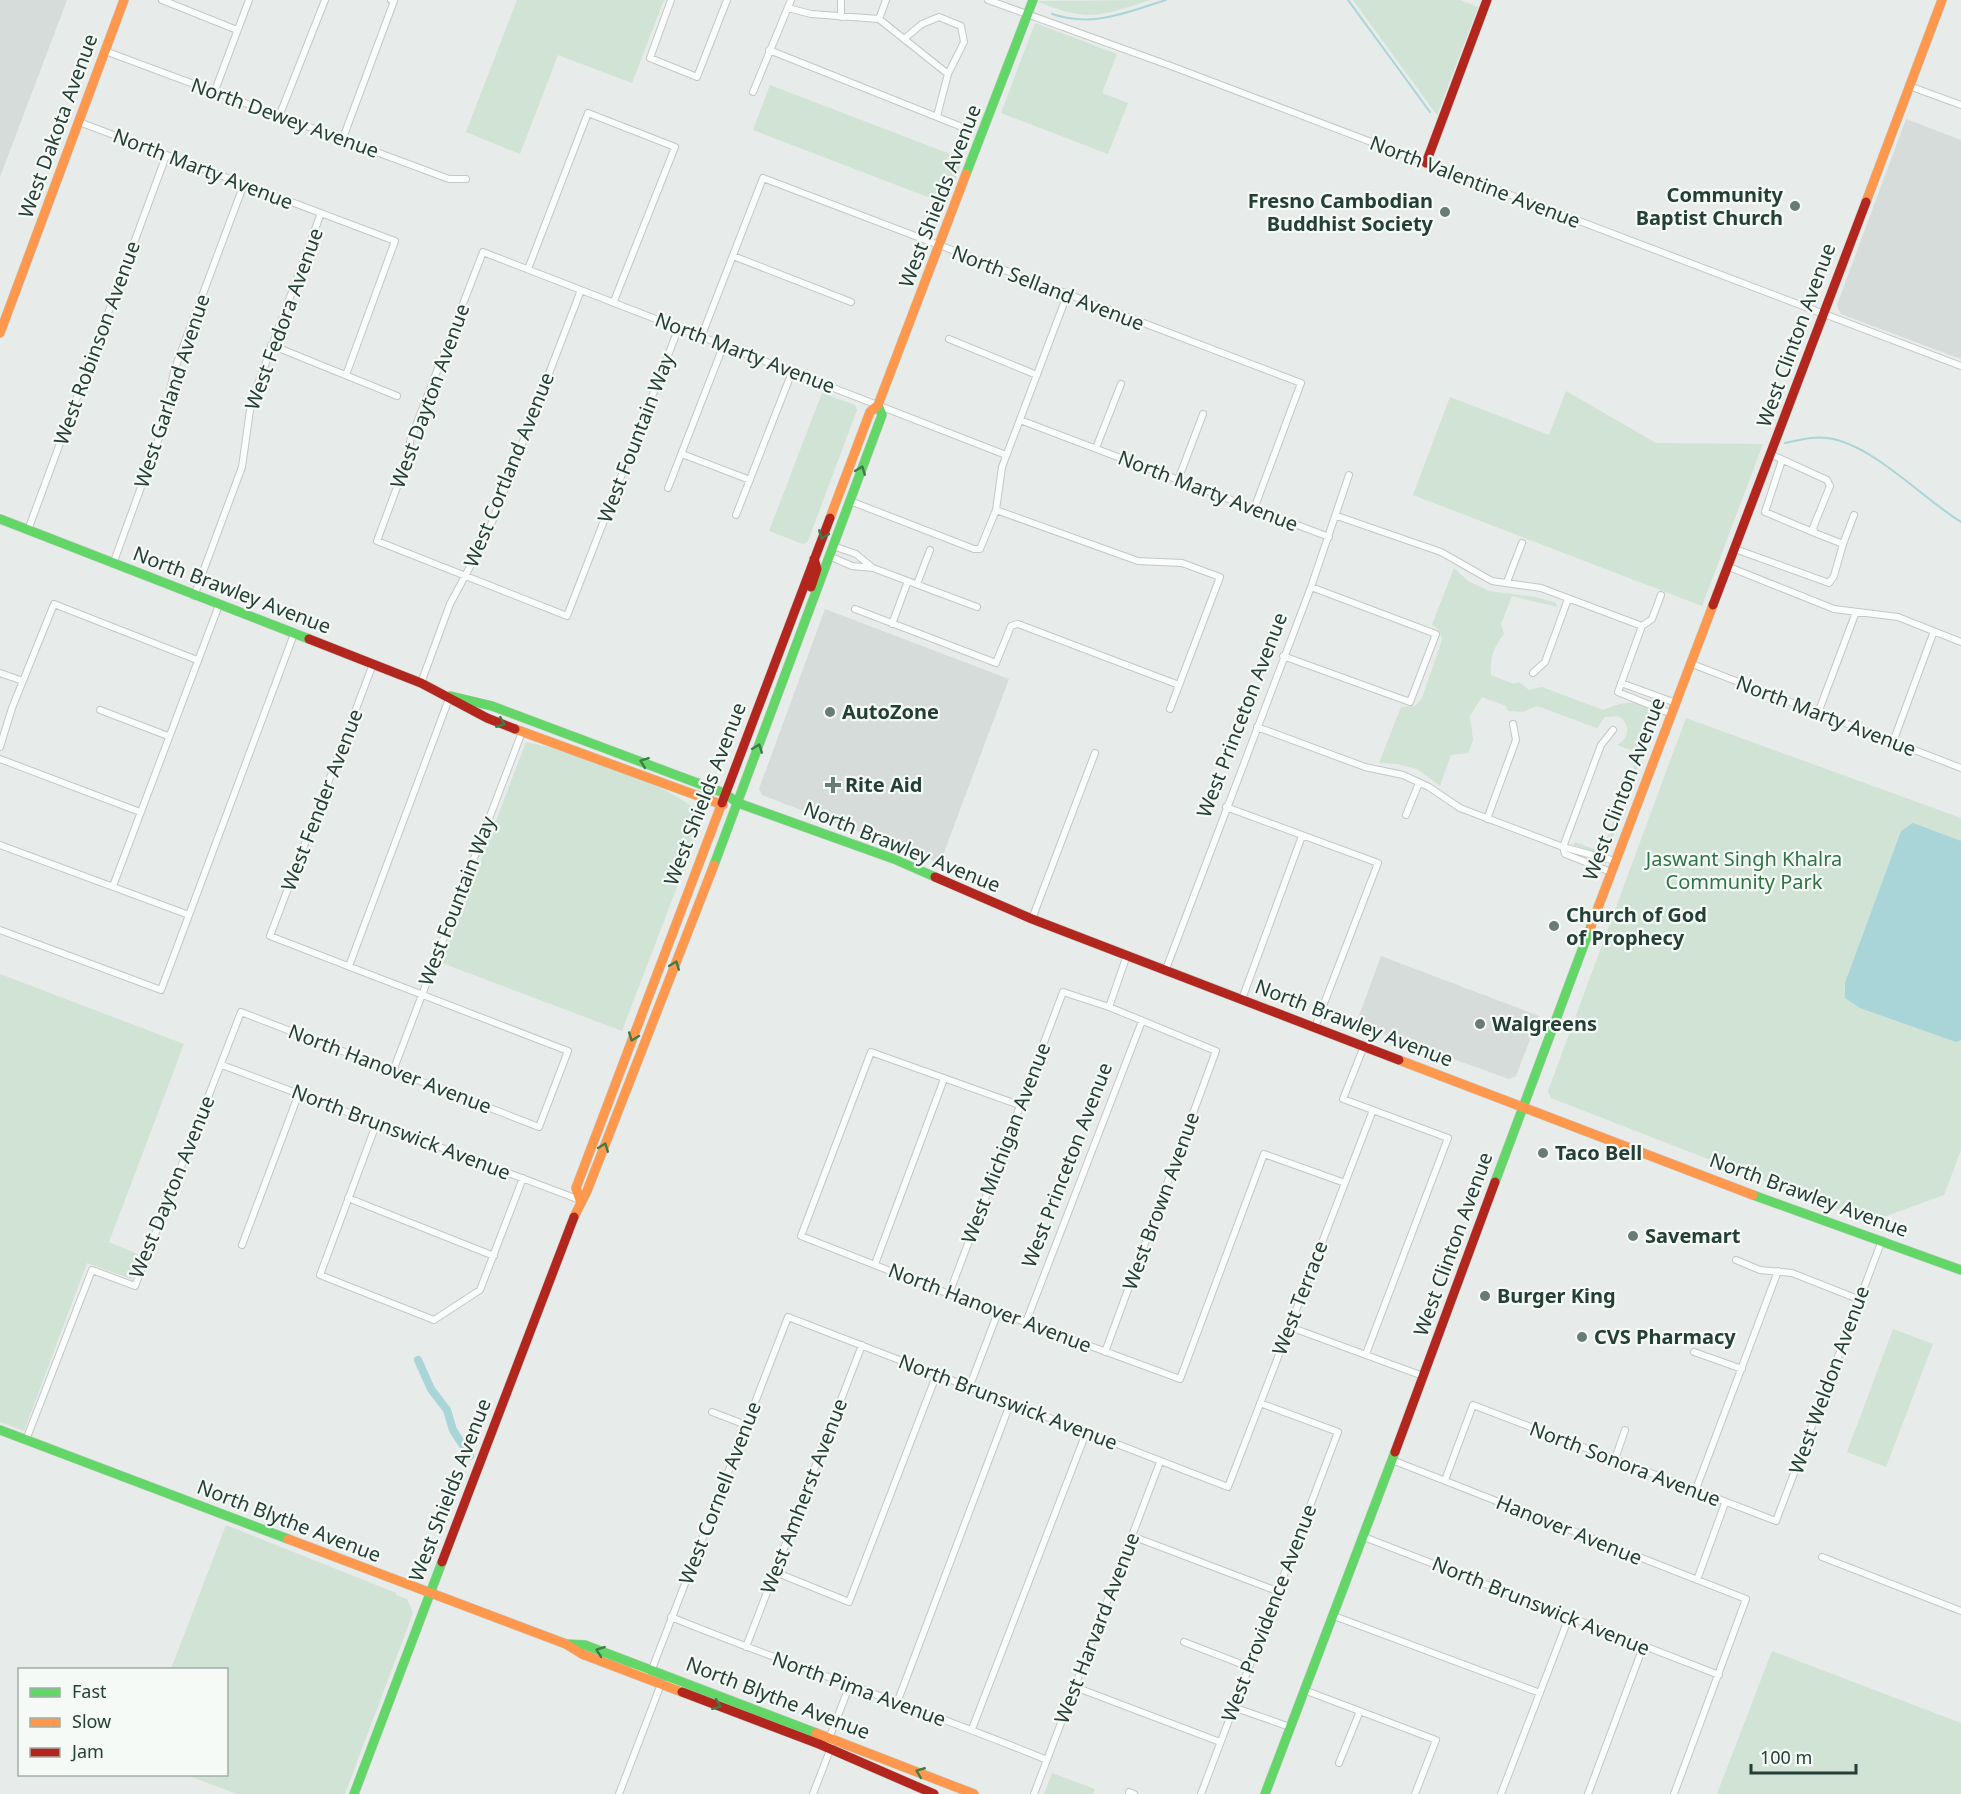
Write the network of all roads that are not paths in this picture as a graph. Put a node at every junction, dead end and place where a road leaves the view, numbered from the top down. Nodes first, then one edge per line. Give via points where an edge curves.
1 (124, 0) edge
2 (162, 0) edge
3 (249, 0) edge
4 (325, 0) edge
5 (671, 0) edge
6 (727, 0) edge
7 (791, 0) edge
8 (841, 0) edge
9 (886, 0) edge
10 (988, 0) edge
11 (1033, 0) edge
12 (1487, 0) edge
13 (1942, 0) edge
14 (392, 1) edge
15 (788, 8) junction
16 (1028, 15) junction
17 (841, 17) junction
18 (879, 19) junction
19 (237, 30) junction
20 (904, 39) junction
21 (769, 50) junction
22 (105, 51) junction
23 (948, 74) junction
24 (1909, 86) junction
25 (753, 92) dead end
26 (214, 93) junction
27 (1961, 105) edge
28 (280, 114) junction
29 (937, 116) junction
30 (79, 122) junction
31 (962, 127) dead end
32 (343, 138) junction
33 (166, 156) junction
34 (1426, 164) junction
35 (466, 179) dead end
36 (244, 184) junction
37 (321, 213) junction
38 (940, 246) junction
39 (483, 252) joint
40 (734, 256) junction
41 (528, 269) junction
42 (581, 290) junction
43 (1067, 295) junction
44 (614, 301) junction
45 (851, 302) dead end
46 (1822, 315) junction
47 (679, 327) junction
48 (0, 333) edge
49 (702, 335) junction
50 (949, 339) dead end
51 (724, 344) junction
52 (271, 345) junction
53 (1961, 366) edge
54 (792, 372) junction
55 (346, 375) junction
56 (1037, 375) junction
57 (1121, 384) dead end
58 (397, 396) dead end
59 (878, 405) junction
60 (1203, 414) dead end
61 (1020, 420) junction
62 (1096, 448) junction
63 (682, 454) junction
64 (1770, 454) junction
65 (1006, 455) junction
66 (1782, 460) junction
67 (1349, 474) dead end
68 (750, 480) junction
69 (1178, 480) junction
70 (668, 489) dead end
71 (850, 501) junction
72 (1254, 509) junction
73 (996, 510) junction
74 (736, 514) dead end
75 (1854, 515) dead end
76 (1337, 516) junction
77 (0, 519) edge
78 (28, 530) junction
79 (1815, 532) junction
80 (1329, 537) junction
81 (1522, 543) dead end
82 (1843, 544) junction
83 (833, 546) junction
84 (1735, 549) junction
85 (930, 550) dead end
86 (829, 556) junction
87 (814, 559) junction
88 (113, 564) junction
89 (1729, 567) junction
90 (873, 568) junction
91 (465, 578) junction
92 (908, 581) junction
93 (1506, 582) junction
94 (917, 584) junction
95 (1311, 587) junction
96 (194, 596) junction
97 (1661, 596) dead end
98 (1568, 599) junction
99 (219, 605) junction
100 (977, 607) dead end
101 (855, 609) dead end
102 (1856, 612) junction
103 (804, 623) junction
104 (892, 624) junction
105 (1642, 626) junction
106 (1934, 631) junction
107 (786, 633) junction
108 (294, 634) junction
109 (1961, 642) edge
110 (1283, 656) junction
111 (197, 660) junction
112 (373, 664) junction
113 (1692, 664) junction
114 (0, 673) edge
115 (1533, 673) dead end
116 (784, 678) junction
117 (23, 681) junction
118 (421, 683) junction
119 (1622, 683) junction
120 (1179, 685) junction
121 (450, 696) junction
122 (1676, 703) junction
123 (1170, 709) dead end
124 (100, 710) dead end
125 (1818, 713) junction
126 (1672, 714) junction
127 (1513, 724) dead end
128 (1257, 727) junction
129 (1613, 730) dead end
130 (522, 732) junction
131 (168, 736) junction
132 (548, 741) junction
133 (1893, 742) junction
134 (0, 747) edge
135 (614, 751) junction
136 (1095, 753) dead end
137 (0, 759) edge
138 (1961, 768) edge
139 (1419, 783) junction
140 (724, 793) junction
141 (738, 803) junction
142 (719, 805) junction
143 (1226, 807) junction
144 (140, 812) junction
145 (1406, 815) dead end
146 (1487, 819) junction
147 (1302, 836) junction
148 (0, 845) edge
149 (1563, 847) junction
150 (1615, 861) junction
151 (1611, 872) junction
152 (112, 886) junction
153 (189, 915) junction
154 (1032, 919) junction
155 (0, 930) edge
156 (1127, 955) junction
157 (349, 966) junction
158 (1166, 969) junction
159 (422, 994) junction
160 (1242, 999) junction
161 (1109, 1007) junction
162 (241, 1012) joint
163 (1142, 1021) junction
164 (1315, 1027) junction
165 (1364, 1047) junction
166 (222, 1065) junction
167 (393, 1071) junction
168 (944, 1078) junction
169 (299, 1093) junction
170 (1022, 1106) junction
171 (1522, 1107) junction
172 (1373, 1110) junction
173 (377, 1122) junction
174 (523, 1178) junction
175 (1345, 1183) junction
176 (348, 1198) junction
177 (580, 1200) junction
178 (1882, 1240) junction
179 (242, 1245) dead end
180 (494, 1256) junction
181 (1736, 1260) dead end
182 (875, 1264) junction
183 (1961, 1270) edge
184 (1778, 1271) junction
185 (949, 1294) junction
186 (1858, 1299) junction
187 (998, 1312) junction
188 (788, 1317) joint
189 (1026, 1322) junction
190 (1290, 1327) junction
191 (862, 1345) junction
192 (1105, 1352) junction
193 (1694, 1352) dead end
194 (1366, 1354) junction
195 (1742, 1369) junction
196 (936, 1376) junction
197 (1424, 1376) junction
198 (969, 1388) junction
199 (1260, 1403) junction
200 (1010, 1404) junction
201 (712, 1412) dead end
202 (746, 1425) junction
203 (0, 1430) edge
204 (1625, 1430) dead end
205 (1086, 1433) junction
206 (26, 1440) junction
207 (1615, 1459) junction
208 (1392, 1460) junction
209 (1161, 1462) junction
210 (1445, 1480) junction
211 (1228, 1486) joint
212 (1696, 1489) junction
213 (1725, 1503) junction
214 (1776, 1521) joint
215 (1132, 1536) junction
216 (1364, 1537) junction
217 (1822, 1557) dead end
218 (775, 1572) junction
219 (1697, 1580) junction
220 (1277, 1591) junction
221 (430, 1593) junction
222 (1961, 1611) edge
223 (1334, 1616) junction
224 (671, 1617) junction
225 (1569, 1617) junction
226 (1184, 1642) dead end
227 (566, 1644) junction
228 (746, 1647) junction
229 (1643, 1647) junction
230 (1249, 1667) junction
231 (622, 1669) junction
232 (652, 1669) junction
233 (1719, 1675) junction
234 (661, 1684) junction
235 (693, 1684) junction
236 (849, 1687) junction
237 (1075, 1687) junction
238 (1304, 1690) junction
239 (1540, 1693) junction
240 (897, 1703) junction
241 (1233, 1707) junction
242 (1360, 1711) junction
243 (1290, 1727) junction
244 (972, 1729) junction
245 (1220, 1742) junction
246 (830, 1743) junction
247 (1047, 1760) junction
248 (1339, 1762) dead end
249 (354, 1794) edge
250 (619, 1794) edge
251 (813, 1794) edge
252 (934, 1794) edge
253 (974, 1794) edge
254 (1034, 1794) edge
255 (1201, 1794) edge
256 (1265, 1794) edge
257 (1415, 1794) edge
258 (1501, 1794) edge
259 (1588, 1794) edge
260 (1674, 1794) edge

1 - 22 street, West Dakota Avenue
2 - 19 street
3 - 19 street
4 - 28 street
5 - 6 street via 650,58 697,77
7 - 15 street
8 - 17 street
9 - 18 street
10 - 16 street, North Valentine Avenue
11 - 16 street, West Shields Avenue
12 - 34 street
13 - 24 street, West Clinton Avenue
14 - 32 street
15 - 17 street
15 - 21 street
16 - 34 street, North Valentine Avenue
16 - 38 street, West Shields Avenue
17 - 18 street
18 - 20 street
19 - 26 street
20 - 23 street
20 - 23 street via 922,24 939,17 961,26 964,42
21 - 25 street
21 - 29 street
22 - 26 street, North Dewey Avenue
22 - 30 street, West Dakota Avenue
23 - 29 street
24 - 27 street
24 - 46 street, West Clinton Avenue
26 - 28 street, North Dewey Avenue
28 - 32 street, North Dewey Avenue
29 - 31 street
30 - 33 street, North Marty Avenue
30 - 48 street, West Dakota Avenue
32 - 35 street, North Dewey Avenue via 449,178
33 - 36 street, North Marty Avenue
33 - 78 street, West Robinson Avenue
34 - 46 street, North Valentine Avenue
36 - 37 street, North Marty Avenue
36 - 88 street, West Garland Avenue via 174,371 164,424
37 - 52 street, West Fedora Avenue
37 - 55 street, North Marty Avenue via 395,241
38 - 40 street, North Selland Avenue via 762,178
38 - 43 street, North Selland Avenue
38 - 59 street, West Shields Avenue
39 - 41 street, North Marty Avenue
39 - 91 street, West Dayton Avenue via 410,441 410,452 377,541
40 - 45 street
40 - 49 street
41 - 42 street, North Marty Avenue
41 - 44 street via 588,113 675,147
42 - 44 street, North Marty Avenue
42 - 91 street, West Cortland Avenue via 487,535
43 - 56 street
43 - 72 street, North Selland Avenue via 1301,383
44 - 47 street, North Marty Avenue
46 - 53 street, North Valentine Avenue
46 - 64 street, West Clinton Avenue
47 - 49 street, North Marty Avenue
47 - 91 street, West Fountain Way via 567,616
49 - 51 street, North Marty Avenue
50 - 56 street
51 - 54 street, North Marty Avenue
51 - 63 street
52 - 55 street
52 - 96 street, West Fedora Avenue via 251,403 242,467
54 - 59 street, North Marty Avenue
54 - 68 street
55 - 58 street
56 - 61 street
57 - 62 street
59 - 65 street, North Marty Avenue
71 -> 59 street, West Shields Avenue via 882,416
59 -> 87 street, West Shields Avenue via 870,412
60 - 69 street
61 - 62 street, North Marty Avenue
61 - 65 street
62 - 69 street, North Marty Avenue
63 - 68 street
63 - 70 street
64 - 66 street
64 - 84 street, West Clinton Avenue
65 - 73 street
66 - 79 street via 1827,480 1830,486 1813,528
66 - 79 street via 1765,512
67 - 76 street, West Princeton Avenue via 1335,510
68 - 74 street
69 - 72 street, North Marty Avenue
71 - 73 street via 980,549
71 - 83 street, West Shields Avenue
72 - 80 street, North Marty Avenue
73 - 120 street via 1138,561 1182,563 1220,577
75 - 82 street
76 - 80 street, West Princeton Avenue
76 - 93 street via 1441,552 1492,581
77 - 78 street, North Brawley Avenue
78 - 88 street, North Brawley Avenue
79 - 82 street
80 - 95 street, West Princeton Avenue
81 - 93 street
82 - 84 street via 1829,583
83 - 86 street, West Shields Avenue
83 - 90 street via 856,554
84 - 89 street, West Clinton Avenue
85 - 94 street
86 - 90 street via 852,566
86 - 103 street, West Shields Avenue
87 - 103 street via 817,569 801,614
87 - 107 street, West Shields Avenue
88 - 96 street, North Brawley Avenue
89 - 102 street via 1834,609
89 - 113 street, West Clinton Avenue
90 - 92 street
91 - 118 street, West Cortland Avenue via 447,612
92 - 94 street
92 - 104 street
93 - 98 street via 1541,588
94 - 100 street
95 - 110 street, West Princeton Avenue
95 - 110 street via 1436,634 1410,702
96 - 99 street, North Brawley Avenue
97 - 105 street via 1652,619
98 - 105 street
98 - 115 street via 1545,662
99 - 108 street, North Brawley Avenue
99 - 111 street
101 - 104 street
102 - 106 street via 1898,617
102 - 125 street
103 - 116 street, West Shields Avenue
104 - 120 street via 996,663 1011,627 1018,624
105 - 119 street
106 - 109 street
106 - 133 street
107 - 116 street via 788,642 778,668
107 - 140 street, West Shields Avenue
108 - 112 street, North Brawley Avenue
108 - 153 street
110 - 128 street, West Princeton Avenue
111 - 117 street via 54,604
111 - 131 street
112 - 118 street, North Brawley Avenue
112 - 157 street, West Fender Avenue via 270,936
113 - 122 street, West Clinton Avenue
113 - 125 street, North Marty Avenue
114 - 117 street
141 -> 116 street, West Shields Avenue
117 - 134 street
118 - 121 street, North Brawley Avenue
119 - 122 street
119 - 126 street via 1618,692
120 - 123 street
121 -> 130 street, North Brawley Avenue via 487,718
121 - 135 street, North Brawley Avenue via 492,705
121 - 157 street
122 - 126 street, West Clinton Avenue
124 - 131 street
125 - 133 street, North Marty Avenue
126 - 150 street, West Clinton Avenue
127 - 146 street via 1516,741
128 - 139 street
128 - 143 street, West Princeton Avenue
129 - 149 street via 1601,745
130 - 132 street, North Brawley Avenue
130 - 159 street, West Fountain Way
131 - 144 street
132 - 135 street via 563,740 601,754
132 - 142 street, North Brawley Avenue
133 - 138 street, North Marty Avenue
140 -> 135 street, North Brawley Avenue
136 - 154 street
137 - 144 street
139 - 145 street
139 - 146 street
140 - 141 street, North Brawley Avenue
140 - 142 street, West Shields Avenue
141 - 142 street, North Brawley Avenue
141 - 154 street, North Brawley Avenue via 894,860
177 -> 141 street, West Shields Avenue via 587,1191
142 -> 177 street, West Shields Avenue via 576,1188
143 - 147 street
143 - 158 street, West Princeton Avenue
144 - 152 street
146 - 149 street
147 - 160 street
147 - 164 street via 1378,863
148 - 152 street
149 - 150 street
149 - 151 street via 1565,854
150 - 151 street, West Clinton Avenue
151 - 171 street, West Clinton Avenue
152 - 153 street
153 - 155 street via 161,990
154 - 156 street, North Brawley Avenue
156 - 158 street, North Brawley Avenue
156 - 161 street
157 - 159 street
158 - 160 street, North Brawley Avenue
159 - 167 street, West Fountain Way
159 - 167 street, North Hanover Avenue via 568,1051 539,1127
160 - 164 street, North Brawley Avenue
161 - 163 street
161 - 170 street, West Michigan Avenue via 1063,992
162 - 166 street, West Dayton Avenue
162 - 167 street, North Hanover Avenue
163 - 189 street, West Princeton Avenue
163 - 192 street, West Brown Avenue via 1216,1051
164 - 165 street, North Brawley Avenue
165 - 171 street, North Brawley Avenue
165 - 172 street via 1342,1099
166 - 169 street, North Brunswick Avenue
166 - 206 street, West Dayton Avenue via 135,1286 92,1270
168 - 170 street
168 - 182 street
168 - 182 street, North Hanover Avenue via 871,1052 801,1236
169 - 173 street, North Brunswick Avenue
169 - 179 street
170 - 185 street, West Michigan Avenue
171 - 178 street, North Brawley Avenue
171 - 197 street, West Clinton Avenue
172 - 175 street, West Terrace
172 - 194 street via 1448,1138
173 - 174 street, North Brunswick Avenue
173 - 176 street
174 - 177 street, North Brunswick Avenue
174 - 180 street
175 - 190 street, West Terrace
175 - 192 street, North Hanover Avenue via 1264,1154 1180,1379
176 - 180 street
176 - 180 street via 320,1275 434,1320 480,1290
177 - 221 street, West Shields Avenue
178 - 183 street, North Brawley Avenue
178 - 186 street, West Weldon Avenue
181 - 184 street via 1760,1270
182 - 185 street, North Hanover Avenue
184 - 186 street
184 - 195 street
185 - 187 street, North Hanover Avenue
186 - 214 street, West Weldon Avenue
187 - 189 street, North Hanover Avenue
187 - 198 street
188 - 191 street, North Brunswick Avenue
188 - 202 street, West Cornell Avenue
189 - 192 street, North Hanover Avenue
190 - 194 street
190 - 199 street, West Terrace
191 - 196 street, North Brunswick Avenue
191 - 218 street, West Amherst Avenue
193 - 195 street
194 - 197 street
195 - 212 street
196 - 198 street, North Brunswick Avenue
196 - 218 street via 849,1602
197 - 208 street, West Clinton Avenue
198 - 200 street, North Brunswick Avenue
199 - 211 street, West Terrace
199 - 220 street, West Providence Avenue via 1338,1432
200 - 205 street, North Brunswick Avenue
200 - 240 street
201 - 202 street
202 - 224 street, West Cornell Avenue
203 - 206 street, North Blythe Avenue
204 - 207 street
205 - 209 street, North Brunswick Avenue
205 - 244 street
206 - 221 street, North Blythe Avenue
207 - 210 street, North Sonora Avenue via 1473,1406
207 - 212 street, North Sonora Avenue
208 - 210 street, Hanover Avenue
208 - 216 street, West Clinton Avenue
209 - 211 street, North Brunswick Avenue
209 - 215 street, West Harvard Avenue
210 - 219 street, Hanover Avenue
212 - 213 street, North Sonora Avenue
213 - 214 street, North Sonora Avenue
213 - 219 street
215 - 220 street
215 - 237 street, West Harvard Avenue
216 - 223 street, West Clinton Avenue
216 - 225 street, North Brunswick Avenue
217 - 222 street
218 - 228 street, West Amherst Avenue
219 - 233 street, Hanover Avenue via 1746,1599
220 - 230 street, West Providence Avenue
221 - 227 street, North Blythe Avenue
221 - 249 street, West Shields Avenue
223 - 238 street, West Clinton Avenue
223 - 239 street
224 - 228 street, North Pima Avenue
224 - 232 street, West Cornell Avenue
225 - 229 street, North Brunswick Avenue
225 - 239 street
226 - 230 street
227 - 231 street, North Blythe Avenue
232 -> 227 street, North Blythe Avenue via 585,1645
228 - 236 street, North Pima Avenue
229 - 233 street, North Brunswick Avenue
229 - 259 street
230 - 241 street, West Providence Avenue
231 - 232 street
231 - 234 street, North Blythe Avenue
232 - 235 street, North Blythe Avenue
233 - 260 street
234 - 235 street
234 -> 246 street, North Blythe Avenue
234 - 250 street
235 - 246 street, North Blythe Avenue
236 - 240 street, North Pima Avenue
236 - 246 street
237 - 245 street
237 - 247 street, West Harvard Avenue
238 - 242 street
238 - 243 street, West Clinton Avenue
239 - 258 street
240 - 244 street, North Pima Avenue
241 - 243 street
241 - 245 street, West Providence Avenue
242 - 248 street
242 - 257 street via 1436,1740
243 - 256 street, West Clinton Avenue
244 - 247 street, North Pima Avenue
245 - 255 street, West Providence Avenue
246 - 251 street
246 - 252 street, North Blythe Avenue
253 -> 246 street, North Blythe Avenue
247 - 254 street, West Harvard Avenue

